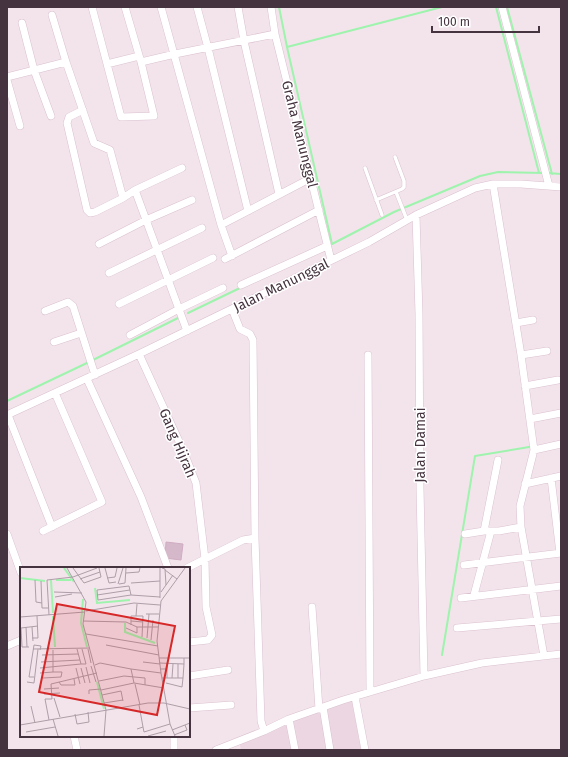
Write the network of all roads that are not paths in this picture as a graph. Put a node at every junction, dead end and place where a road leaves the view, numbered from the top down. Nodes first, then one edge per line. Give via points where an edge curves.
1 (92, 7) edge
2 (126, 7) edge
3 (161, 7) edge
4 (197, 7) edge
5 (238, 7) edge
6 (271, 7) edge
7 (502, 7) edge
8 (52, 15) dead end
9 (22, 23) dead end
10 (275, 34) junction
11 (244, 41) junction
12 (208, 48) junction
13 (175, 54) junction
14 (140, 59) junction
15 (66, 62) junction
16 (107, 64) junction
17 (34, 70) junction
18 (7, 79) edge
19 (83, 110) junction
20 (51, 116) dead end
21 (20, 126) dead end
22 (395, 157) dead end
23 (182, 168) dead end
24 (365, 168) dead end
25 (311, 178) junction
26 (493, 184) junction
27 (549, 185) junction
28 (560, 189) edge
29 (135, 190) junction
30 (396, 192) junction
31 (279, 194) junction
32 (123, 198) junction
33 (192, 200) dead end
34 (376, 200) junction
35 (319, 210) junction
36 (248, 211) junction
37 (382, 215) dead end
38 (416, 215) junction
39 (406, 219) junction
40 (146, 220) junction
41 (222, 226) junction
42 (202, 228) dead end
43 (99, 244) dead end
44 (327, 246) junction
45 (157, 250) junction
46 (232, 256) junction
47 (213, 258) dead end
48 (225, 259) dead end
49 (331, 260) junction
50 (109, 273) dead end
51 (168, 280) junction
52 (241, 285) dead end
53 (223, 288) dead end
54 (119, 304) dead end
55 (232, 309) junction
56 (179, 310) junction
57 (45, 311) dead end
58 (533, 320) dead end
59 (516, 323) junction
60 (186, 331) junction
61 (81, 333) junction
62 (130, 335) dead end
63 (54, 342) dead end
64 (547, 351) dead end
65 (139, 354) junction
66 (368, 354) dead end
67 (521, 355) junction
68 (95, 375) junction
69 (87, 378) junction
70 (558, 380) dead end
71 (525, 386) junction
72 (55, 393) junction
73 (561, 413) edge
74 (8, 415) edge
75 (530, 418) junction
76 (561, 444) edge
77 (534, 450) junction
78 (498, 460) dead end
79 (561, 476) edge
80 (551, 478) junction
81 (525, 484) junction
82 (52, 527) junction
83 (521, 527) junction
84 (43, 531) dead end
85 (487, 531) junction
86 (7, 534) edge
87 (465, 534) dead end
88 (255, 538) junction
89 (560, 553) edge
90 (527, 557) junction
91 (205, 559) junction
92 (483, 563) junction
93 (464, 565) dead end
94 (168, 567) edge
95 (189, 567) edge
96 (20, 570) edge
97 (561, 586) edge
98 (532, 589) junction
99 (474, 595) junction
100 (461, 598) dead end
101 (312, 607) dead end
102 (561, 619) edge
103 (537, 621) junction
104 (457, 628) dead end
105 (20, 640) edge
106 (190, 642) edge
107 (7, 646) edge
108 (561, 654) edge
109 (544, 656) junction
110 (228, 670) dead end
111 (190, 676) edge
112 (424, 676) junction
113 (370, 692) junction
114 (355, 696) junction
115 (231, 705) dead end
116 (190, 708) edge
117 (321, 708) junction
118 (290, 719) junction
119 (264, 731) junction
120 (74, 737) edge
121 (174, 737) edge
122 (234, 747) edge
123 (76, 750) edge
124 (174, 750) edge
125 (216, 750) edge
126 (295, 750) edge
127 (330, 750) edge
128 (365, 750) edge

1 - 16 street
2 - 14 street
3 - 13 street
4 - 12 street
5 - 11 street
6 - 10 street, Graha Manunggal
7 - 27 street
8 - 15 street
9 - 17 street
10 - 11 street
10 - 25 street, Graha Manunggal
11 - 12 street
11 - 31 street
12 - 13 street
12 - 36 street
13 - 14 street
13 - 41 street
14 - 16 street
14 - 16 street via 154,116 121,117
15 - 17 street
15 - 19 street
17 - 18 street
17 - 20 street
18 - 21 street
19 - 32 street via 94,142 110,150
19 - 32 street via 69,116 67,123 87,210 90,213 95,212
22 - 30 lane via 404,183 402,189
23 - 29 street
24 - 34 lane
25 - 31 street
25 - 35 street, Graha Manunggal
26 - 27 street, Jalan Manunggal
26 - 38 street, Jalan Manunggal via 475,188
26 - 59 street
27 - 28 street, Jalan Manunggal
29 - 32 street
29 - 40 street
30 - 34 lane
30 - 39 lane
31 - 36 street
33 - 40 street
34 - 37 lane
35 - 44 street, Graha Manunggal
35 - 46 street
36 - 41 street
38 - 39 street, Jalan Manunggal
38 - 112 street, Jalan Damai
39 - 49 street, Jalan Manunggal via 369,242
40 - 43 street
40 - 45 street
41 - 46 street
42 - 45 street
44 - 49 street, Graha Manunggal
44 - 52 street
45 - 50 street
45 - 51 street
46 - 48 street
47 - 51 street
49 - 55 street, Jalan Manunggal
51 - 54 street
51 - 56 street
53 - 56 street
55 - 60 street, Jalan Manunggal
55 - 88 street via 240,329 250,334 253,340
56 - 60 street
56 - 62 street
57 - 61 street via 68,302 72,306
58 - 59 street
59 - 67 street
60 - 65 street, Jalan Manunggal
61 - 63 street
61 - 68 street
64 - 67 street
65 - 68 street, Jalan Manunggal
65 - 91 street, Gang Hijrah via 196,483
66 - 113 street
67 - 71 street
68 - 69 street, Jalan Manunggal
69 - 72 street, Jalan Manunggal
69 - 94 street via 141,497
70 - 71 street
71 - 75 street
72 - 74 street, Jalan Manunggal
72 - 82 street via 102,502
73 - 75 street
74 - 82 street
75 - 77 street
76 - 77 street
77 - 81 street
78 - 85 street
79 - 80 street
80 - 81 street
80 - 89 street
81 - 83 street via 520,506
82 - 84 street
83 - 85 street
83 - 90 street
85 - 87 street
85 - 92 street
86 - 96 street
88 - 91 street via 243,540
88 - 119 street via 261,721
89 - 90 street
90 - 92 street
90 - 98 street
91 - 95 street
91 - 106 street, Gang Hijrah via 206,607 212,635 208,640
92 - 93 street
92 - 99 street
97 - 98 street
98 - 99 street
98 - 103 street
99 - 100 street
101 - 117 street
102 - 103 street
103 - 104 street
103 - 109 street
105 - 107 street
108 - 109 street
109 - 112 street via 482,663
110 - 111 street
112 - 113 street
113 - 114 street
114 - 117 street
114 - 128 street
115 - 116 street
117 - 118 street
117 - 127 street
118 - 119 street
118 - 126 street
119 - 122 street
120 - 123 street
121 - 124 street
122 - 125 street

